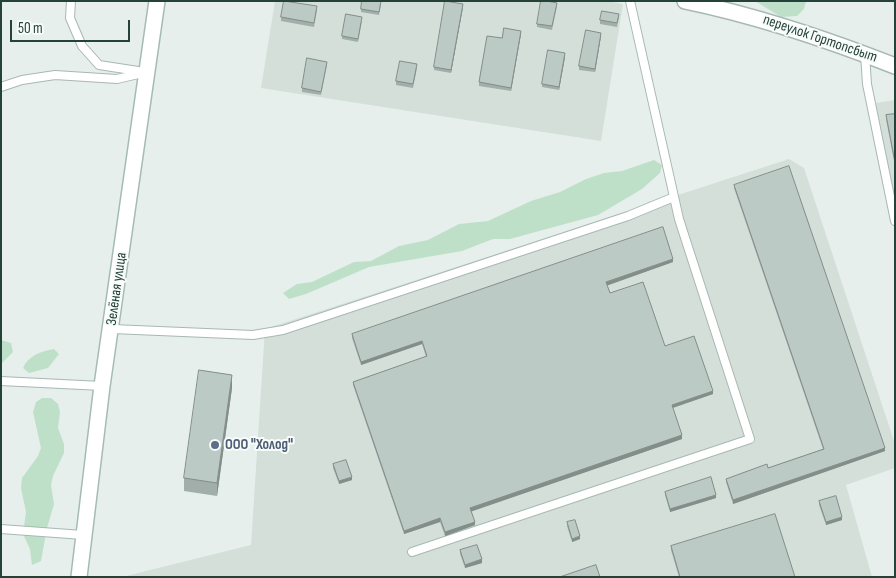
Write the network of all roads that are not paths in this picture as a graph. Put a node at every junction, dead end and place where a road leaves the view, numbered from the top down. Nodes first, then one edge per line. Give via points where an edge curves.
1 (71, 1) edge
2 (158, 1) edge
3 (630, 1) edge
4 (686, 1) edge
5 (865, 54) junction
6 (895, 66) edge
7 (148, 72) junction
8 (1, 87) edge
9 (674, 196) junction
10 (895, 222) edge
11 (112, 329) junction
12 (1, 381) edge
13 (102, 386) junction
14 (1, 530) edge
15 (83, 535) junction
16 (412, 552) dead end
17 (79, 577) edge

1 - 7 lane via 70,18 82,46 99,65
2 - 7 street, Зелёная улица
3 - 9 lane
4 - 5 street, переулок Гортопсбыт via 755,17
5 - 6 street, переулок Гортопсбыт
5 - 10 lane via 867,84
7 - 8 lane via 117,79 55,75
7 - 11 street, Зелёная улица
9 - 11 lane via 610,222 283,330 253,335
9 - 16 lane via 750,439
11 - 13 street, Зелёная улица
12 - 13 lane
13 - 15 street, Зелёная улица
14 - 15 lane
15 - 17 street, Зелёная улица

